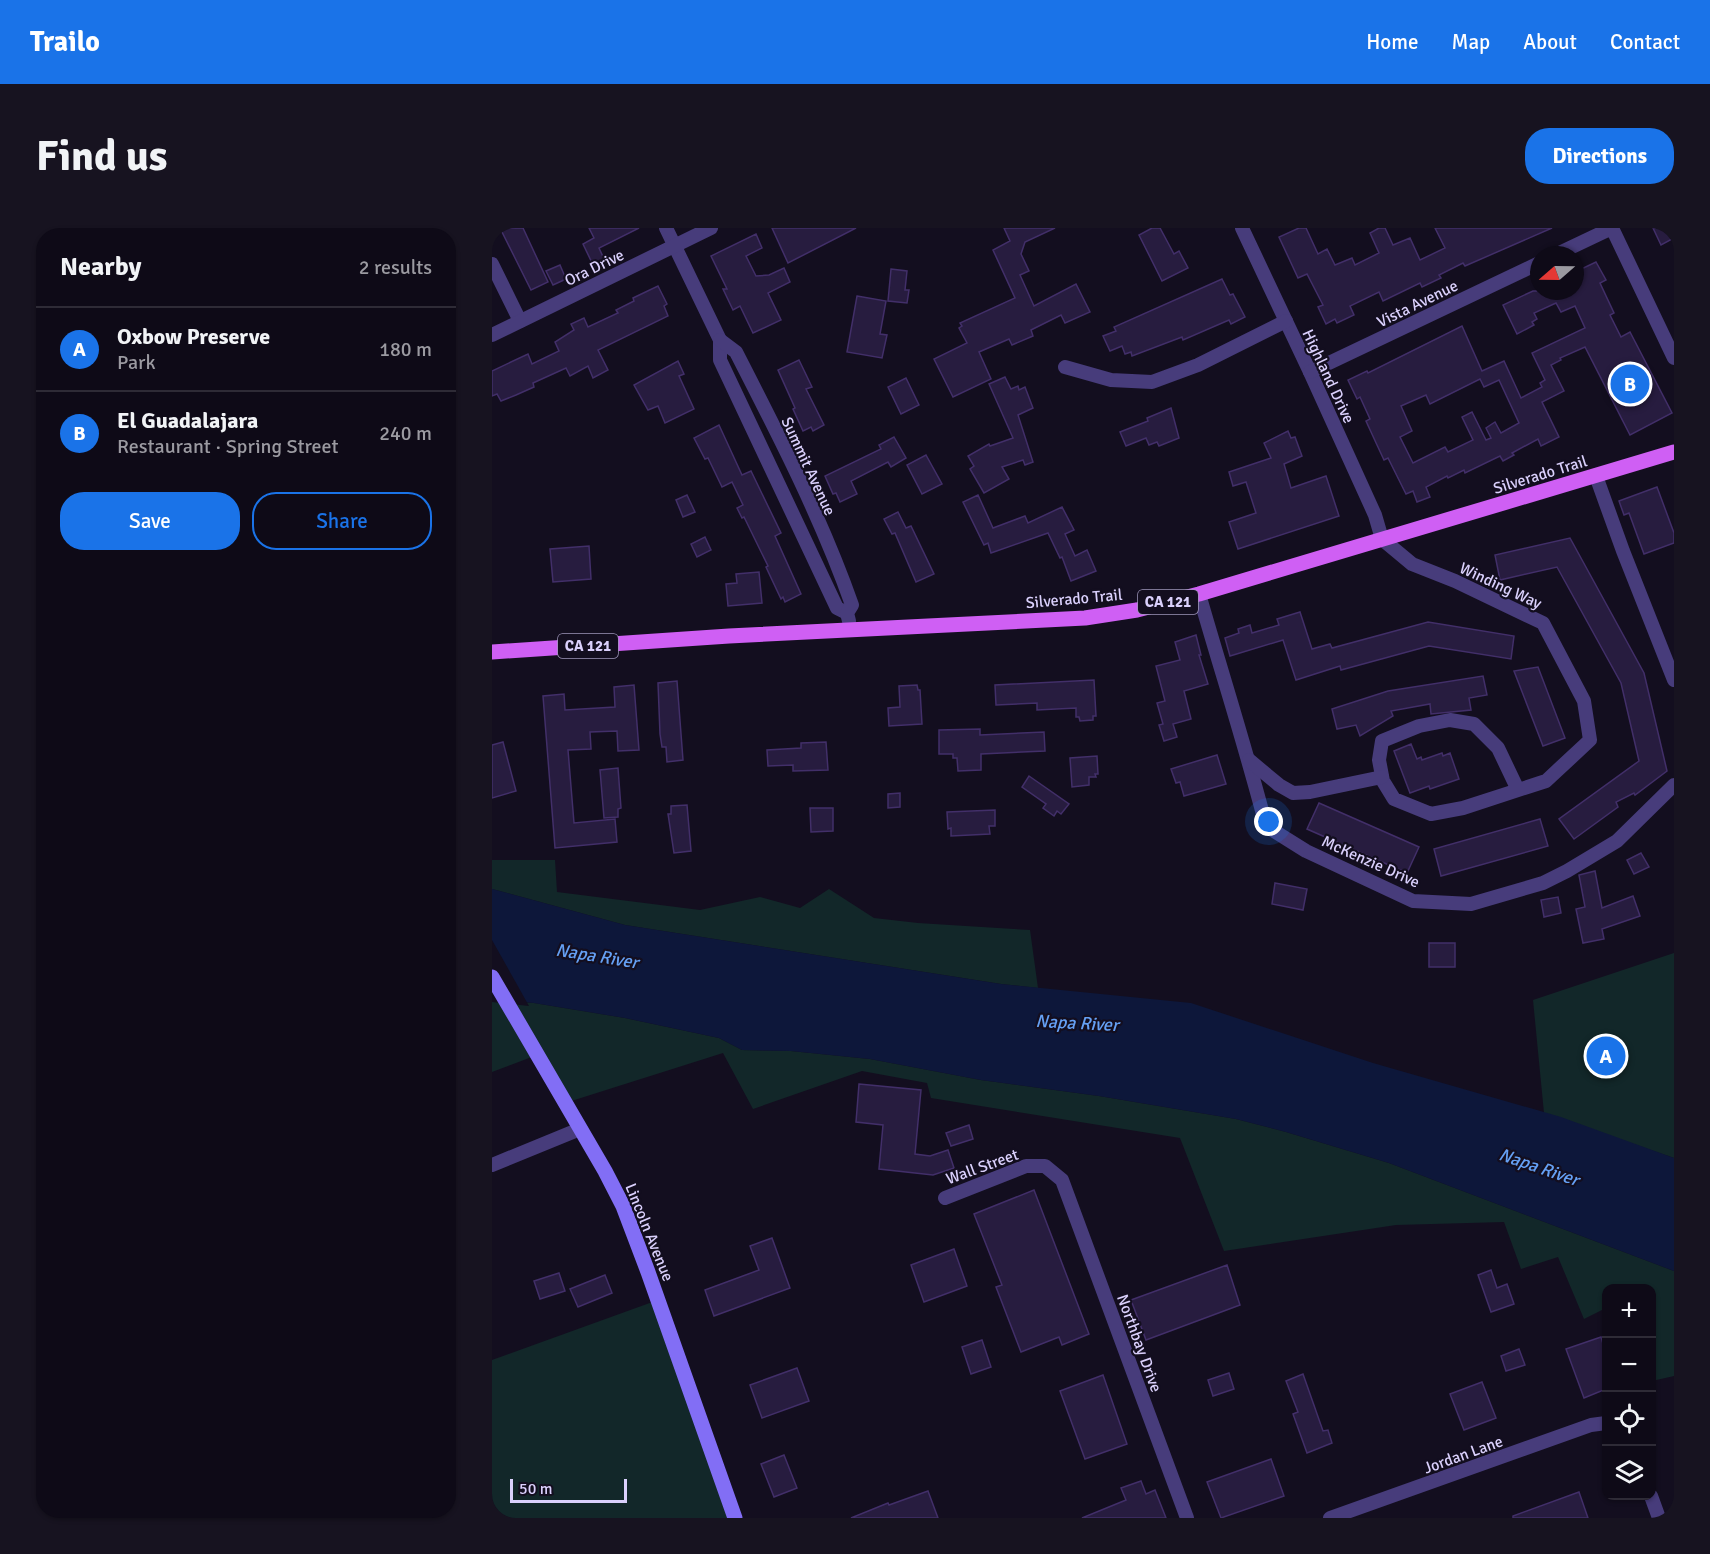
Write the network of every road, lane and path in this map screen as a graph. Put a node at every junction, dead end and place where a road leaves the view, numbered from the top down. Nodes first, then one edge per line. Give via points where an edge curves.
1 (666, 228) edge
2 (711, 228) edge
3 (1242, 228) edge
4 (1612, 228) edge
5 (674, 246) junction
6 (1574, 246) edge
7 (492, 264) edge
8 (1530, 267) edge
9 (520, 321) junction
10 (1286, 321) junction
11 (492, 335) edge
12 (720, 340) junction
13 (1674, 358) edge
14 (1065, 367) dead end
15 (1310, 372) junction
16 (1674, 452) edge
17 (1596, 476) junction
18 (1382, 539) junction
19 (1199, 594) junction
20 (847, 613) junction
21 (849, 630) junction
22 (492, 652) edge
23 (1674, 680) edge
24 (1249, 760) junction
25 (1382, 777) junction
26 (1674, 785) edge
27 (1518, 790) junction
28 (492, 977) edge
29 (580, 1129) junction
30 (492, 1165) edge
31 (1062, 1180) joint
32 (945, 1198) dead end
33 (1602, 1424) edge
34 (1652, 1500) edge
35 (735, 1518) edge
36 (1187, 1518) edge
37 (1330, 1518) edge
38 (1659, 1518) edge

1 - 5 street, Summit Avenue
2 - 5 street, Ora Drive
3 - 10 street, Highland Drive
4 - 6 street
4 - 13 street
5 - 9 street, Ora Drive
5 - 12 street, Summit Avenue
7 - 9 street
8 - 15 street, Vista Avenue
9 - 11 street, Ora Drive
10 - 14 street via 1198,365 1152,382 1111,380
10 - 15 street, Highland Drive
12 - 20 street, Summit Avenue via 720,360 837,608
12 - 20 street, Summit Avenue via 736,352 792,462 844,583 852,605
15 - 18 street, Highland Drive via 1375,515
16 - 17 main road, Silverado Trail / CA 121
17 - 18 main road, Silverado Trail / CA 121
17 - 23 street
18 - 19 main road, Silverado Trail / CA 121
18 - 27 street, Winding Way via 1412,564 1543,623 1584,701 1590,740 1546,781
19 - 21 main road, Silverado Trail / CA 121 via 1085,618
19 - 24 street, McKenzie Drive
20 - 21 street, Summit Avenue
21 - 22 main road, Silverado Trail / CA 121
24 - 25 street via 1293,793
24 - 26 street, McKenzie Drive via 1266,826 1306,851 1413,901 1471,904 1543,883 1617,841
25 - 27 street, Winding Way via 1394,799 1431,813 1463,808
25 - 27 street via 1378,760 1382,741 1419,726 1450,720 1474,724 1498,748
28 - 29 main road, Lincoln Avenue
29 - 30 street
29 - 35 main road, Lincoln Avenue via 605,1171 638,1242
31 - 32 street, Wall Street via 1045,1166 1026,1166
31 - 36 street, Northbay Drive
33 - 37 street, Jordan Lane
34 - 38 street

